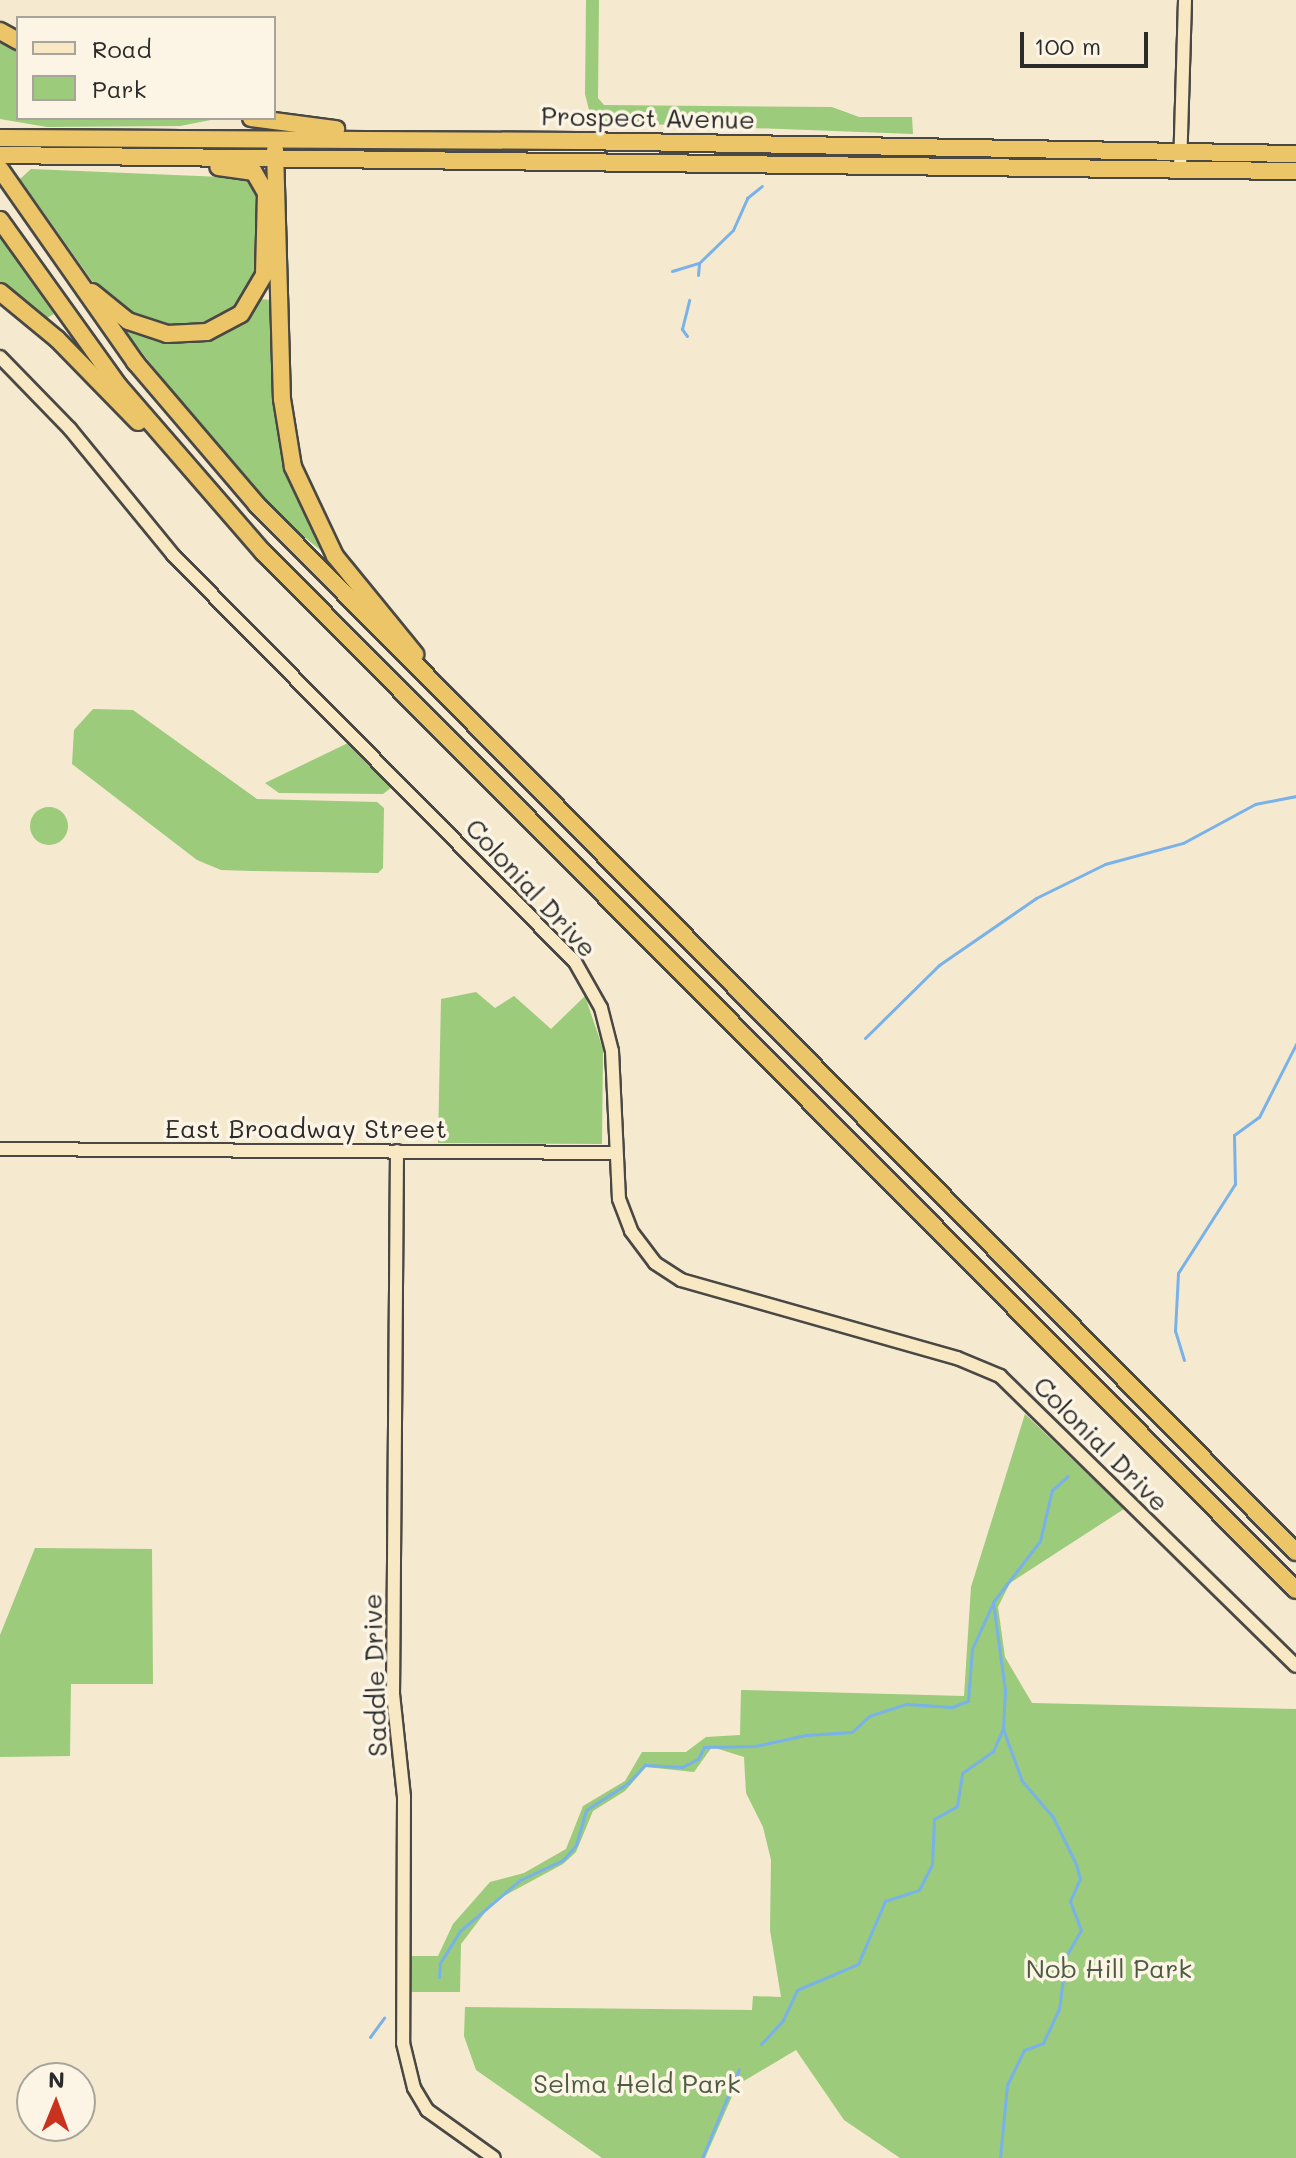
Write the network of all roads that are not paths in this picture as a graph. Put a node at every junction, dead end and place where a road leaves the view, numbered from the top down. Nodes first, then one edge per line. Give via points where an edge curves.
1 (1185, 0) edge
2 (270, 120) edge
3 (8, 138) edge
4 (254, 139) junction
5 (457, 140) junction
6 (1180, 152) junction
7 (1296, 154) edge
8 (0, 155) edge
9 (69, 156) junction
10 (279, 157) junction
11 (0, 169) edge
12 (1180, 169) junction
13 (1296, 171) edge
14 (25, 209) junction
15 (0, 220) edge
16 (0, 292) edge
17 (0, 357) edge
18 (158, 435) junction
19 (466, 718) junction
20 (0, 1149) edge
21 (397, 1151) junction
22 (613, 1153) junction
23 (1296, 1552) edge
24 (1296, 1590) edge
25 (1296, 1666) edge
26 (494, 2158) edge

1 - 6 main road
2 - 5 highway
3 - 4 highway, Prospect Avenue
4 - 5 highway, Prospect Avenue
4 - 10 highway via 267,142
5 - 6 highway, Prospect Avenue
6 - 7 highway, Prospect Avenue
6 - 12 main road
8 - 9 highway, Prospect Avenue
9 - 10 highway, Prospect Avenue
9 - 14 highway via 134,165 237,167 259,176 266,197 266,261 259,289 246,309 199,334 167,334 135,325 96,297
10 - 12 highway, Prospect Avenue
10 - 19 highway via 282,399 296,478 335,556
11 - 14 highway
12 - 13 highway, Prospect Avenue
14 - 19 highway via 116,337 215,459
15 - 18 highway
16 - 18 highway via 57,339 129,415
17 - 22 main road, Colonial Drive via 70,429 173,555 575,962 606,1020 613,1067
18 - 24 highway via 285,574
19 - 23 highway
20 - 21 main road, East Broadway Street
21 - 22 main road, East Broadway Street
21 - 26 main road, Saddle Drive via 393,1694 404,1797 404,2051 427,2110
22 - 25 main road, Colonial Drive via 625,1220 664,1270 681,1280 957,1358 1000,1376

